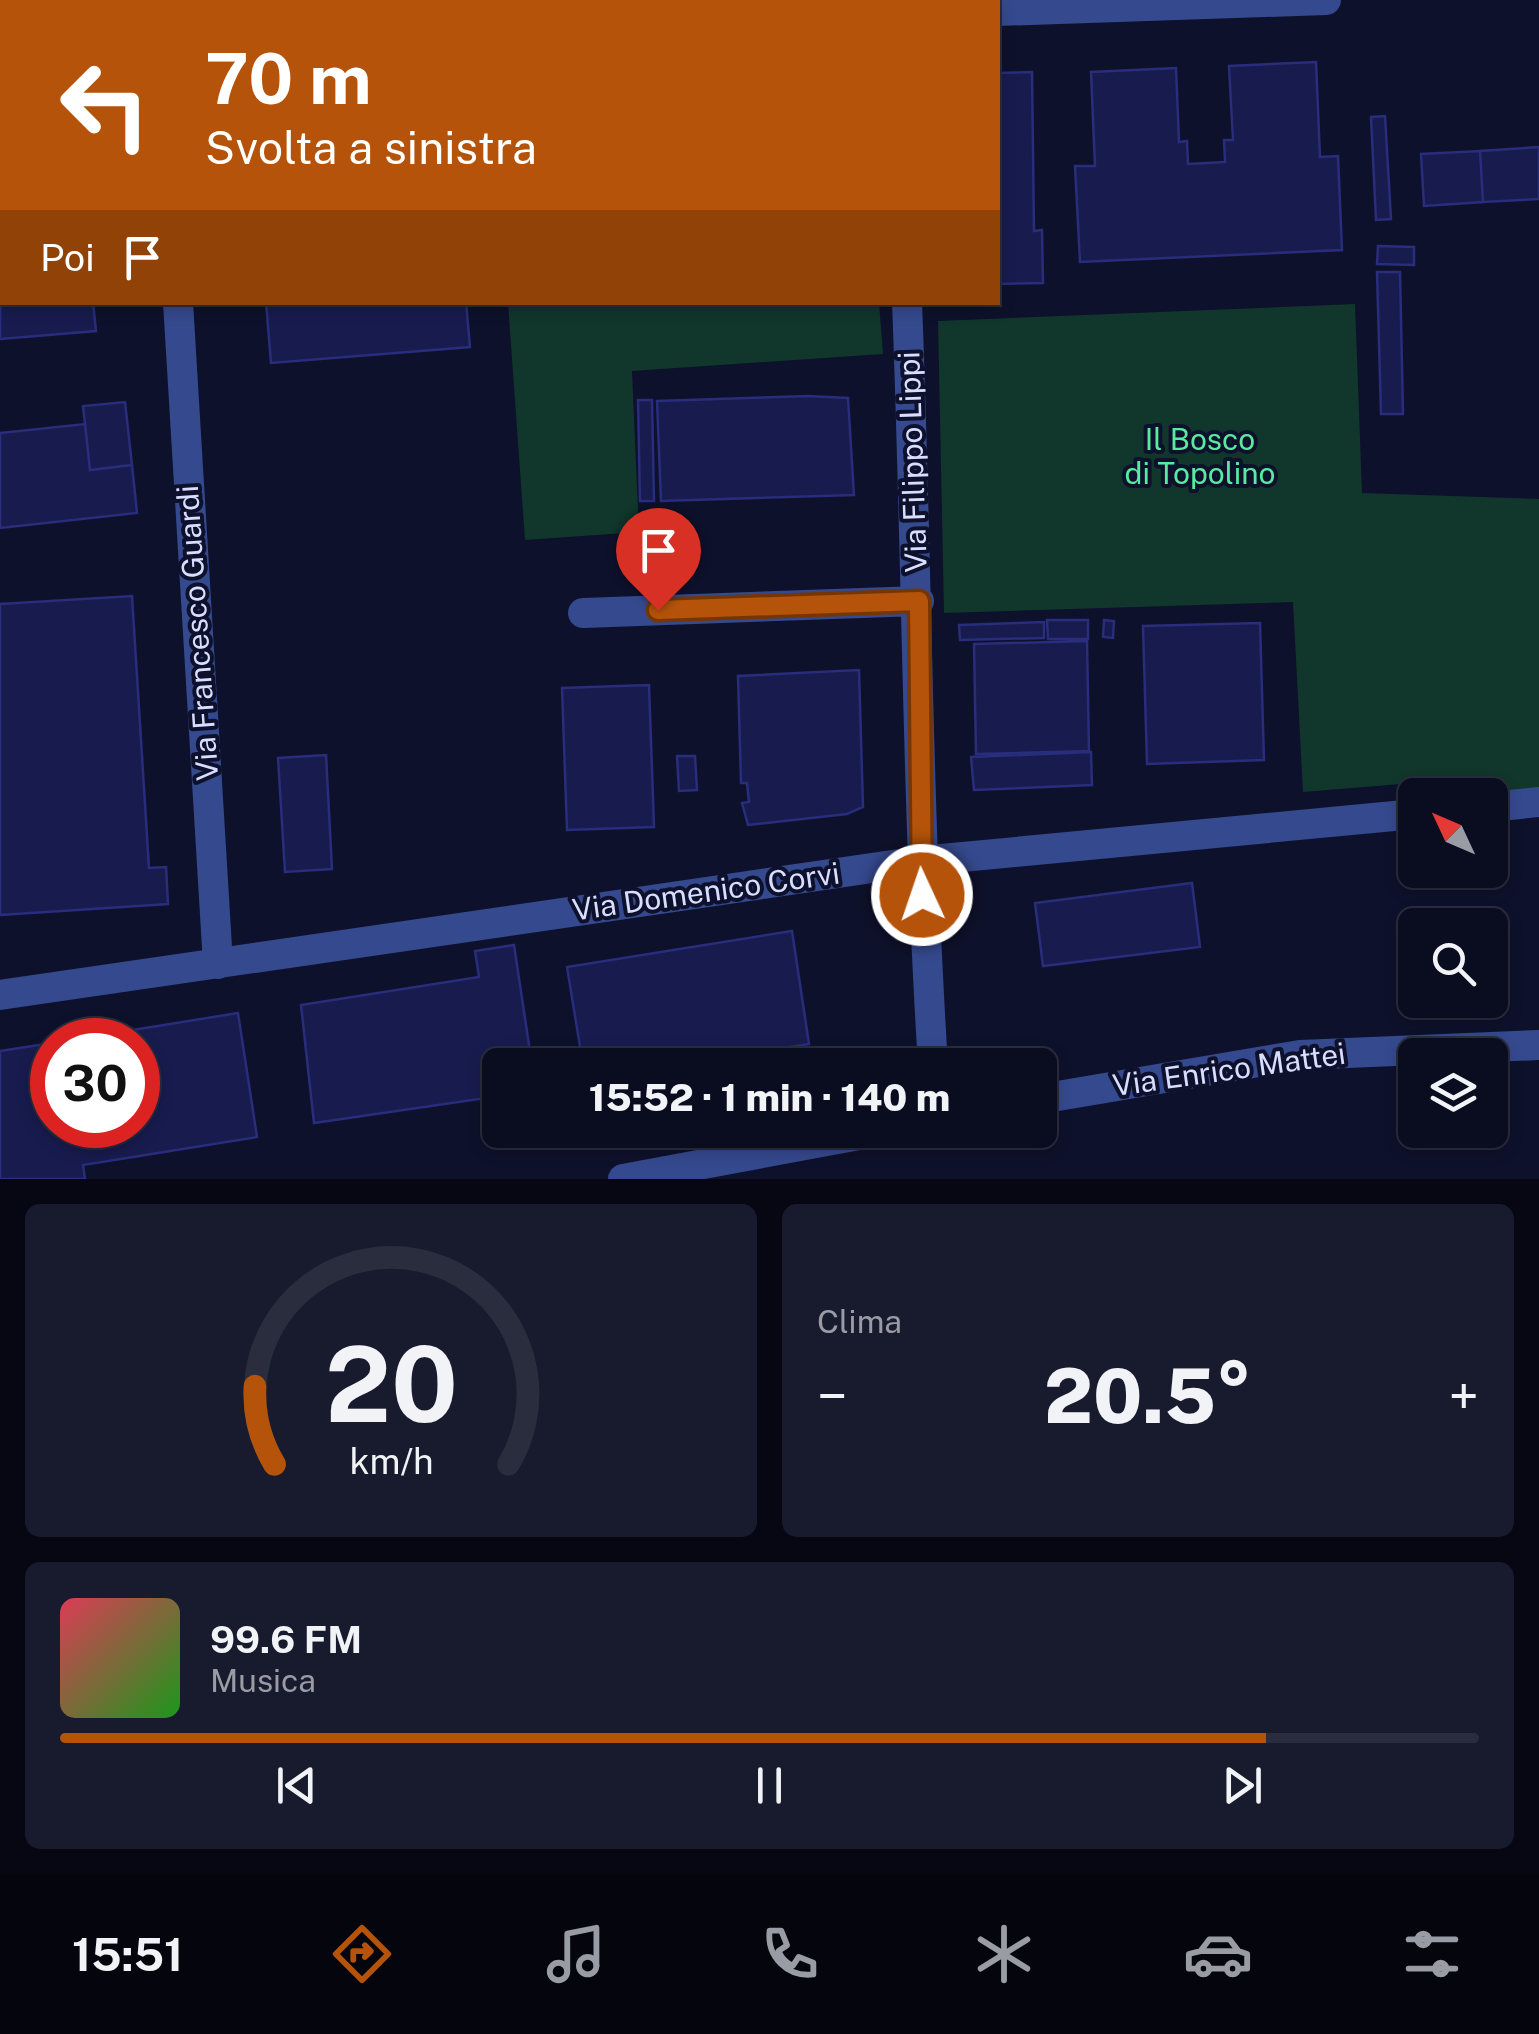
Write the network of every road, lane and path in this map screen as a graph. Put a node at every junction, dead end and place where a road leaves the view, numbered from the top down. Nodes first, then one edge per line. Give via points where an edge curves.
1 (1326, 0) edge
2 (1000, 11) edge
3 (178, 305) edge
4 (907, 305) edge
5 (919, 601) junction
6 (583, 613) dead end
7 (1539, 802) edge
8 (1508, 805) edge
9 (1398, 816) edge
10 (920, 861) junction
11 (218, 964) junction
12 (0, 994) edge
13 (1539, 1046) edge
14 (932, 1048) edge
15 (1057, 1096) edge
16 (842, 1148) edge
17 (802, 1164) edge
18 (623, 1179) edge

1 - 2 street
3 - 11 street, Via Francesco Guardi
4 - 5 street, Via Filippo Lippi
5 - 6 street
5 - 10 street, Via Filippo Lippi
7 - 8 street
9 - 10 street, Via Domenico Corvi
10 - 11 street, Via Domenico Corvi
10 - 14 street, Via Filippo Lippi
11 - 12 street, Via Domenico Corvi
13 - 15 street, Via Enrico Mattei via 1300,1055
16 - 17 street
17 - 18 street

